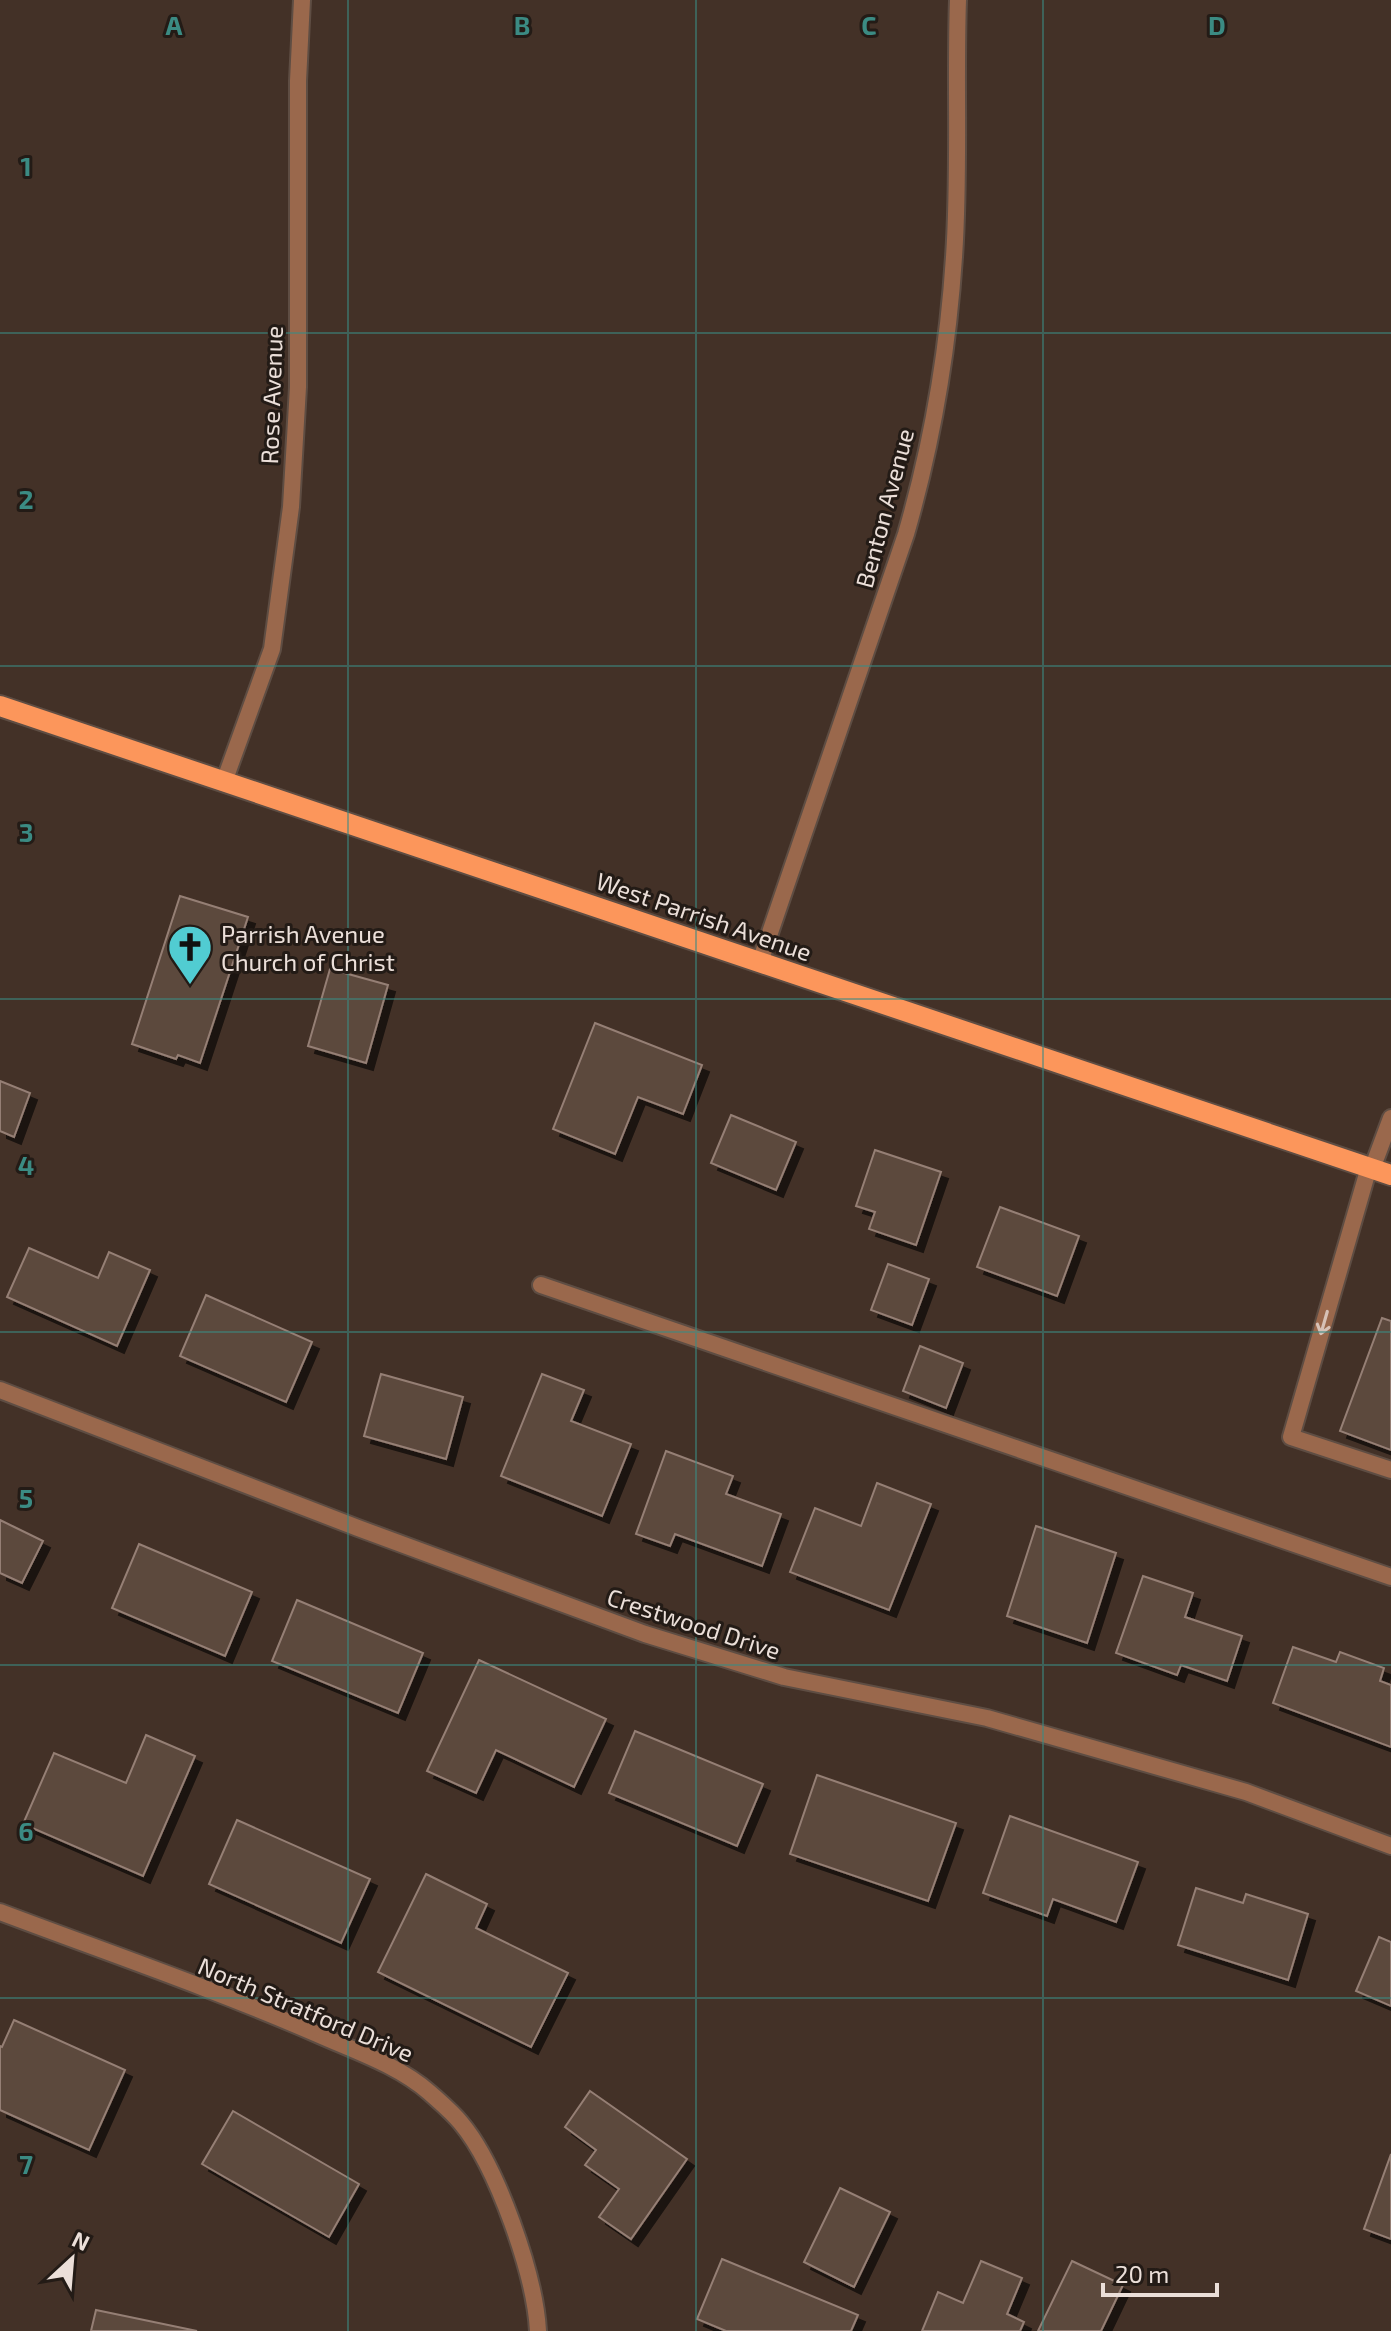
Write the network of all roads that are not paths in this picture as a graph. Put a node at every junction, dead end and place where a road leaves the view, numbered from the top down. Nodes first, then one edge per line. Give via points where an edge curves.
1 (302, 0) edge
2 (958, 0) edge
3 (0, 706) edge
4 (224, 782) junction
5 (760, 962) junction
6 (1391, 1118) edge
7 (1377, 1170) edge
8 (541, 1285) dead end
9 (0, 1390) edge
10 (1391, 1470) edge
11 (1391, 1577) edge
12 (1391, 1846) edge
13 (0, 1912) edge
14 (538, 2331) edge

1 - 4 street, Rose Avenue via 298,387 291,507 272,649
2 - 5 street, Benton Avenue via 954,257 922,479
3 - 4 main road, West Parrish Avenue
4 - 5 main road, West Parrish Avenue
5 - 7 main road, West Parrish Avenue
6 - 7 street
7 -> 10 street via 1346,1248 1291,1437
8 - 11 street
9 - 12 street, Crestwood Drive via 645,1634 784,1677 1018,1726 1246,1792
13 - 14 street, North Stratford Drive via 280,2018 386,2064 428,2091 460,2122 486,2160 518,2239

